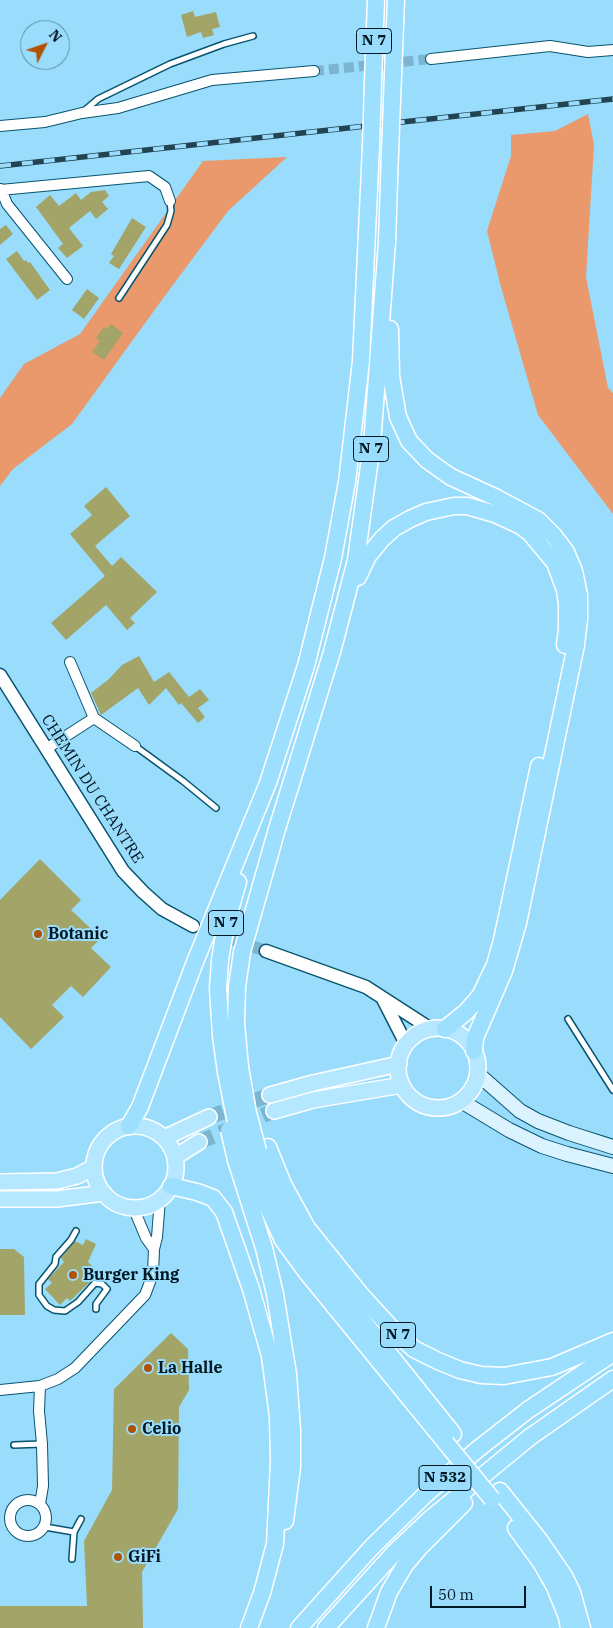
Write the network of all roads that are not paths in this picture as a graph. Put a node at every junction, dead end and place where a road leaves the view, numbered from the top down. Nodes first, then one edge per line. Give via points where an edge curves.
1 (376, 0) edge
2 (396, 0) edge
3 (253, 36) dead end
4 (613, 50) edge
5 (431, 59) tunnel mouth
6 (314, 71) tunnel mouth
7 (82, 113) junction
8 (0, 126) edge
9 (0, 190) edge
10 (170, 201) joint
11 (387, 242) junction
12 (67, 279) dead end
13 (119, 298) dead end
14 (332, 652) junction
15 (70, 662) dead end
16 (0, 675) edge
17 (94, 718) junction
18 (136, 746) joint
19 (46, 749) junction
20 (216, 808) dead end
21 (257, 813) junction
22 (193, 926) dead end
23 (266, 951) tunnel mouth
24 (382, 997) junction
25 (568, 1019) dead end
26 (438, 1029) junction
27 (406, 1044) junction
28 (474, 1051) junction
29 (399, 1064) junction
30 (228, 1072) junction
31 (478, 1074) junction
32 (402, 1085) junction
33 (613, 1090) edge
34 (270, 1095) tunnel mouth
35 (461, 1101) junction
36 (274, 1110) tunnel mouth
37 (209, 1118) tunnel mouth
38 (130, 1126) junction
39 (164, 1138) junction
40 (199, 1142) tunnel mouth
41 (613, 1147) edge
42 (252, 1153) junction
43 (175, 1157) junction
44 (613, 1164) edge
45 (94, 1167) junction
46 (0, 1182) edge
47 (171, 1186) junction
48 (104, 1193) junction
49 (0, 1199) edge
50 (160, 1199) junction
51 (133, 1207) junction
52 (76, 1231) dead end
53 (154, 1249) junction
54 (96, 1310) dead end
55 (613, 1341) edge
56 (613, 1353) edge
57 (613, 1379) edge
58 (40, 1386) junction
59 (0, 1390) edge
60 (530, 1437) junction
61 (42, 1444) junction
62 (14, 1445) dead end
63 (496, 1495) junction
64 (40, 1504) junction
65 (81, 1519) dead end
66 (45, 1527) junction
67 (74, 1532) junction
68 (275, 1544) junction
69 (72, 1559) dead end
70 (249, 1628) edge
71 (299, 1628) edge
72 (326, 1628) edge
73 (376, 1628) edge
74 (569, 1628) edge
75 (582, 1628) edge

1 - 21 highway, N 7, bridge via 360,361 347,482 333,558 306,666
2 - 11 highway, N 7, bridge
3 - 7 lane via 170,64 98,99
4 - 5 street via 588,52 550,46
6 - 7 street via 212,80 118,108
7 - 8 street via 45,122
9 - 10 street via 149,176 165,187
9 - 12 street via 7,204
10 - 13 lane via 167,225
11 - 14 highway, N 7 via 372,444 356,560
11 - 28 highway, N 7 via 391,376 398,416 409,441 427,460 451,477 538,520 566,552 579,595 576,645 518,923 504,971 475,1038
14 - 26 highway via 368,556 394,528 426,512 467,506 509,520 539,542 561,577 567,604 564,650 496,965 480,996 466,1012
14 - 30 highway, N 7 via 242,952
15 - 17 street
16 - 19 street, CHEMIN DU CHANTRE
17 - 18 street
17 - 19 street
18 - 20 lane
19 - 22 street, CHEMIN DU CHANTRE via 123,871 162,909
21 - 30 highway, N 7 via 226,924 220,960 221,1036
21 - 38 highway
23 - 24 street via 366,987
24 - 26 street
24 - 27 street
25 - 33 lane
26 - 27 main road via 417,1034
26 - 28 main road via 457,1033
27 - 29 main road
28 - 31 main road
29 - 32 main road
29 - 34 main road
30 - 42 highway, N 7, bridge
30 - 42 highway, N 7, bridge via 248,1113
31 - 35 main road via 469,1094
31 - 41 main road via 520,1111 538,1121
32 - 35 main road via 408,1094 425,1106 446,1108
32 - 36 main road
35 - 44 main road via 542,1146
37 - 39 main road
38 - 39 main road via 148,1128
38 - 45 main road via 104,1140 95,1157
39 - 43 main road
40 - 43 main road
42 - 55 highway, N 7 via 284,1184 308,1228 361,1295 414,1349 438,1362 481,1375 504,1376 552,1367
42 - 63 highway, N 7 via 310,1255 450,1440
42 - 68 highway, N 7 via 264,1248 288,1374 292,1430 292,1468 284,1527
43 - 47 main road via 175,1177
45 - 46 main road via 57,1181
45 - 48 main road
47 - 50 main road
47 - 68 highway, N 7 via 197,1192 219,1204 251,1289 270,1356 278,1417
48 - 49 main road via 57,1199
48 - 51 main road via 117,1204
50 - 51 main road via 143,1207
50 - 53 street
51 - 53 street
52 - 54 lane via 39,1284 40,1295 54,1310 65,1311 96,1283 102,1284 107,1290 96,1304
53 - 58 street via 153,1274 145,1295 75,1368
56 - 71 highway, N 532 via 528,1410 426,1494 371,1548
57 - 60 highway, N 532
58 - 59 street
58 - 61 street
60 - 72 highway, N 532 via 430,1519 395,1552
60 - 73 highway via 405,1565 389,1592
61 - 62 lane
61 - 64 street
63 - 74 highway, N 7 via 555,1587
63 - 75 highway, N 7 via 540,1541 564,1576
64 - 66 street via 46,1514
64 - 66 street via 28,1500 16,1504 10,1522 15,1531 25,1536 36,1535
65 - 67 lane
66 - 67 lane
67 - 69 lane
68 - 70 highway, N 7

